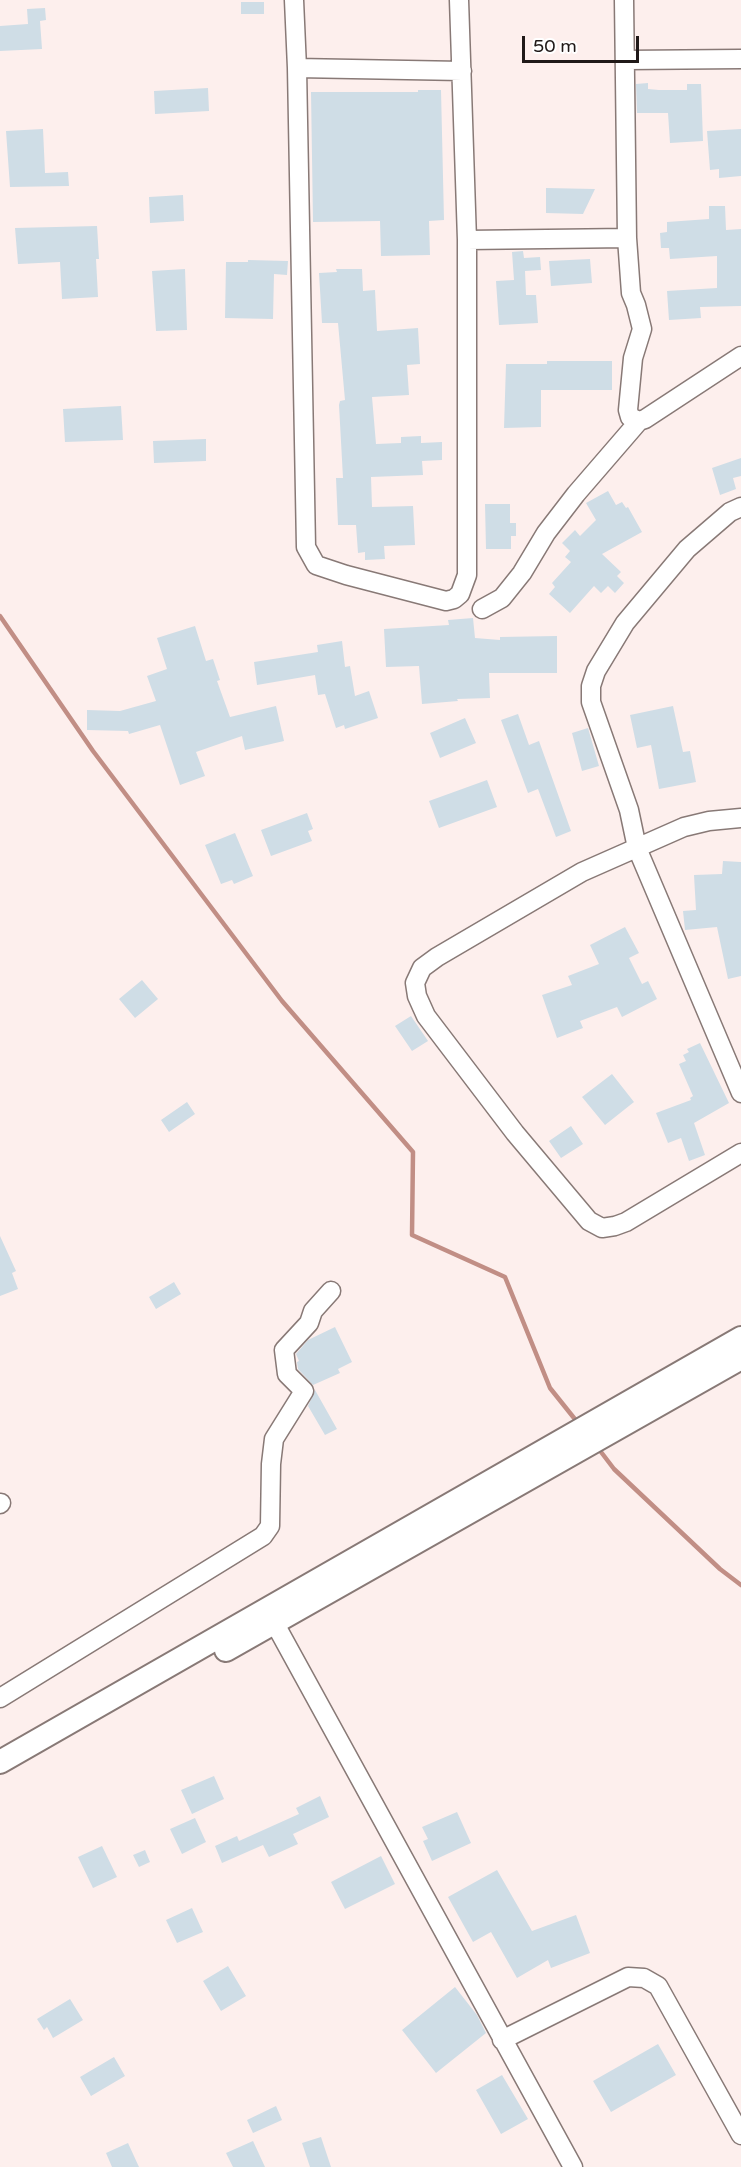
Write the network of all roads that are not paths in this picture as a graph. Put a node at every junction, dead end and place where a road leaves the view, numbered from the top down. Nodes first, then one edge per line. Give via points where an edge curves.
1 (294, 0) edge
2 (459, 0) edge
3 (624, 0) edge
4 (741, 59) edge
5 (626, 60) junction
6 (297, 68) junction
7 (462, 70) junction
8 (627, 238) junction
9 (467, 240) junction
10 (741, 356) edge
11 (639, 422) junction
12 (741, 507) edge
13 (482, 609) dead end
14 (741, 818) edge
15 (637, 848) junction
16 (741, 1093) edge
17 (741, 1153) edge
18 (331, 1291) dead end
19 (741, 1338) edge
20 (741, 1358) edge
21 (274, 1622) junction
22 (0, 1698) edge
23 (0, 1762) edge
24 (0, 1778) edge
25 (502, 2040) junction
26 (741, 2135) edge
27 (573, 2167) edge

1 - 6 street
2 - 7 street
3 - 5 street
4 - 5 street
5 - 8 street
6 - 7 street
6 - 9 street via 306,547 316,565 446,601 460,594 467,575
7 - 9 street
8 - 9 street
8 - 11 street via 631,293 642,329 633,358 628,410 630,417
10 - 11 street
11 - 13 street via 576,494 502,598
12 - 15 street via 687,549 625,623 593,679 591,702
14 - 15 street via 709,820
15 - 16 street
15 - 17 street via 582,872 436,957 422,968 415,983 417,996 426,1016 515,1133 589,1221 602,1228 626,1222
18 - 22 street via 284,1350 287,1374 304,1391 274,1439 270,1526 263,1536
19 - 23 main road
20 - 21 main road
21 - 24 main road
21 - 25 street
25 - 26 street via 628,1977 644,1978 658,1986
25 - 27 street

